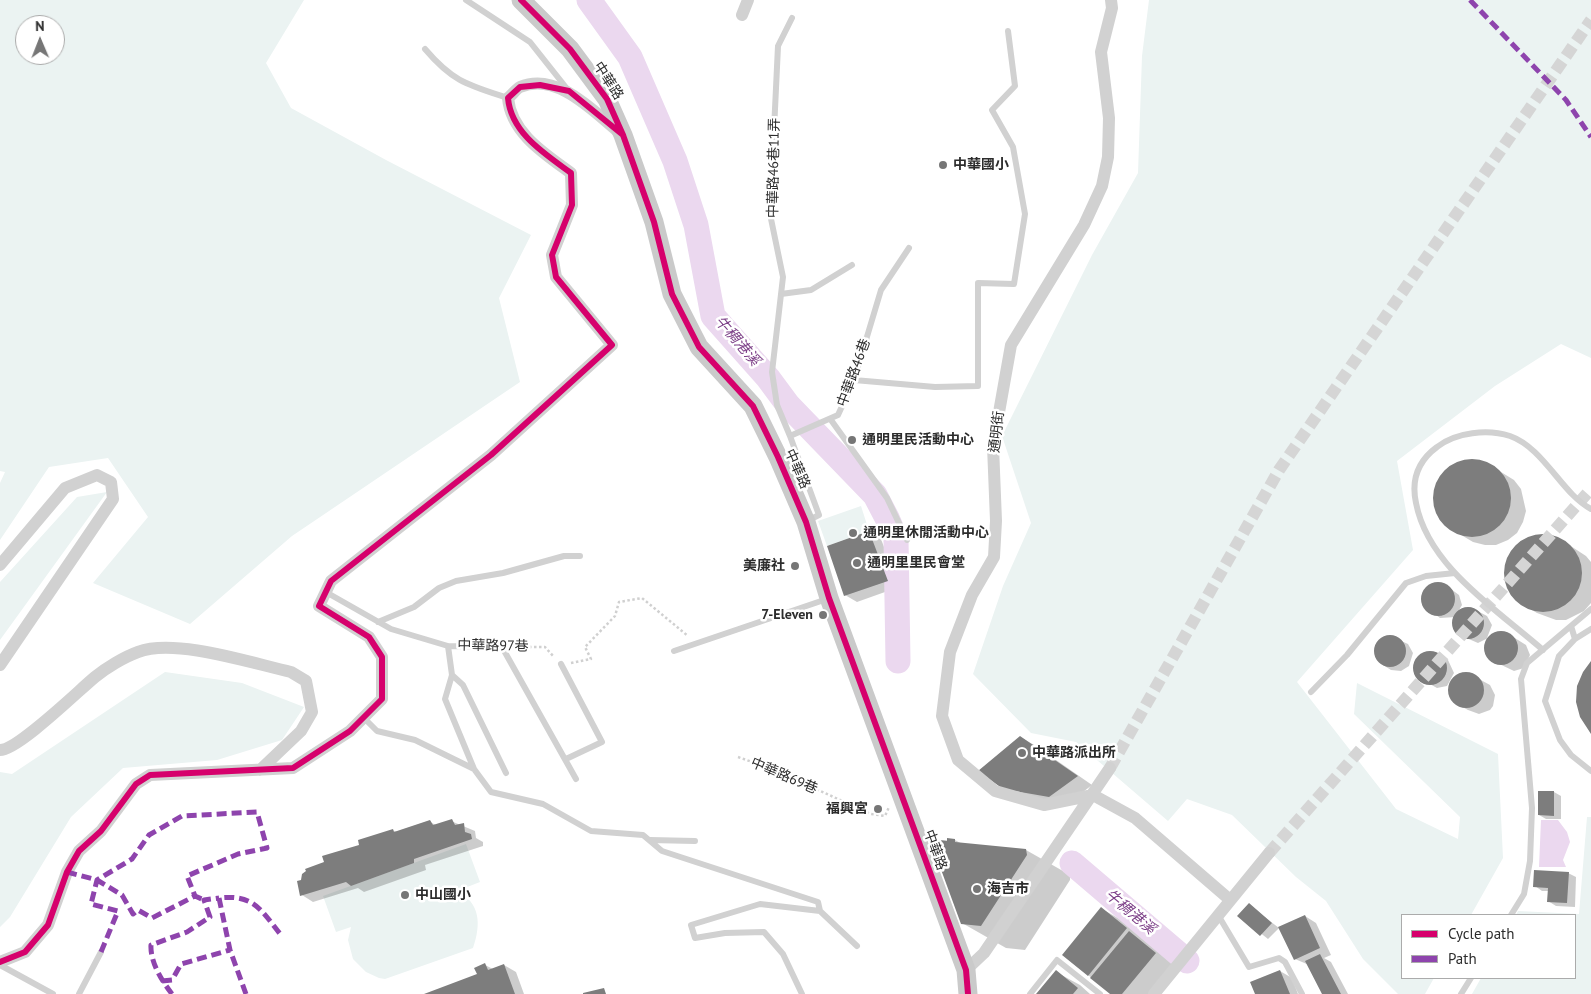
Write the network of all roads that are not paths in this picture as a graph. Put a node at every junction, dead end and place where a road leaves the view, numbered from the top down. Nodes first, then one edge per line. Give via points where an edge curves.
1 (466, 0) edge
2 (521, 0) edge
3 (748, 0) edge
4 (1111, 0) edge
5 (742, 15) dead end
6 (792, 18) dead end
7 (1008, 32) dead end
8 (425, 49) dead end
9 (568, 90) junction
10 (508, 98) junction
11 (623, 135) junction
12 (909, 248) dead end
13 (852, 265) dead end
14 (781, 294) junction
15 (854, 380) junction
16 (828, 421) junction
17 (793, 435) junction
18 (1591, 509) edge
19 (806, 522) junction
20 (907, 540) dead end
21 (580, 556) dead end
22 (0, 565) edge
23 (1455, 573) junction
24 (324, 591) junction
25 (829, 598) junction
26 (1591, 609) edge
27 (378, 622) junction
28 (1570, 626) junction
29 (1591, 629) edge
30 (1575, 639) junction
31 (448, 646) junction
32 (1543, 650) junction
33 (674, 651) dead end
34 (561, 664) road end
35 (0, 665) edge
36 (452, 675) junction
37 (1311, 692) dead end
38 (364, 719) junction
39 (0, 750) edge
40 (566, 759) junction
41 (1110, 768) tunnel mouth
42 (260, 770) junction
43 (474, 770) junction
44 (1591, 771) edge
45 (506, 773) dead end
46 (576, 779) dead end
47 (1093, 795) junction
48 (650, 840) junction
49 (695, 841) dead end
50 (1269, 853) tunnel mouth
51 (1229, 899) junction
52 (820, 911) junction
53 (1512, 914) edge
54 (1218, 915) junction
55 (856, 946) dead end
56 (101, 952) dead end
57 (0, 964) edge
58 (966, 970) junction
59 (1470, 979) edge
60 (53, 994) edge
61 (79, 994) edge
62 (802, 994) edge
63 (968, 994) edge
64 (1030, 994) edge
65 (1100, 994) edge
66 (1154, 994) edge
67 (1302, 994) edge
68 (1461, 994) edge

1 - 9 lane via 530,42
2 - 11 street, 中華路 via 590,74 607,99
3 - 5 street
4 - 47 street, 通明街 via 1112,8 1100,52 1109,118 1108,157 1102,186 1084,225 1012,345 993,446 994,557 972,595 950,652 942,716 958,760 995,791 1044,805
6 - 14 lane, 中華路46巷11弄 via 778,46 770,214 782,277
7 - 15 lane via 1015,86 992,110 1013,147 1025,214 1014,284 978,283 978,386 935,387
8 - 10 lane via 438,65 462,83
9 - 10 street via 540,84 520,87
9 - 11 street
10 - 24 street via 509,108 521,131 538,150 571,173 572,204 552,255 556,277 612,345 491,455 331,581
11 - 19 street, 中華路 via 654,222 672,294 699,347 753,406
12 - 15 lane, 中華路46巷 via 881,290
13 - 14 lane via 812,290
14 - 17 lane, 中華路46巷11弄 via 772,372 777,405
15 - 16 lane, 中華路46巷 via 838,416
16 - 17 lane, 中華路46巷
16 - 20 lane via 887,498
17 - 19 lane via 819,515
18 - 23 lane via 1525,442 1508,435 1481,432 1437,446 1422,461 1415,476 1414,495 1419,519 1431,545
19 - 25 street, 中華路
21 - 27 lane via 564,556 503,573 456,580 414,607
22 - 35 street via 65,488 97,475 111,482 113,499
23 - 32 lane
23 - 37 lane via 1426,576 1406,583 1347,655
24 - 27 lane, 中華路97巷
24 - 38 street via 319,606 369,637 382,657 382,699
25 - 33 lane
25 - 58 street, 中華路
26 - 28 lane
27 - 31 lane, 中華路97巷
28 - 30 lane
28 - 32 lane
29 - 30 lane
30 - 44 lane via 1559,656 1545,701 1560,740
31 - 36 lane
31 - 40 lane, 中華路97巷 via 502,648
32 - 53 lane via 1527,663 1521,679 1532,808 1530,861 1524,894
34 - 40 lane via 602,742
36 - 43 lane via 445,699
36 - 45 lane via 464,685
38 - 42 street via 293,768
38 - 43 lane via 377,730 415,740
39 - 42 street via 6,750 22,739 97,675 138,652 175,647 290,672 306,681 312,712 300,731
40 - 46 lane
41 - 47 street
42 - 57 street via 150,775 136,784 101,831 79,851 67,872 48,925 24,952
43 - 48 lane via 491,792 542,804 591,830 643,835
47 - 51 street via 1135,818
47 - 58 street via 984,953
48 - 49 lane
48 - 52 lane via 662,851 818,902
50 - 51 street
51 - 54 street
52 - 55 lane
52 - 62 lane via 760,904 691,925 695,938 764,932 783,954
54 - 66 street
54 - 67 lane via 1249,967 1280,958
56 - 61 lane
57 - 60 lane
58 - 63 street, 中華路
59 - 68 lane
64 - 65 lane via 1058,960

